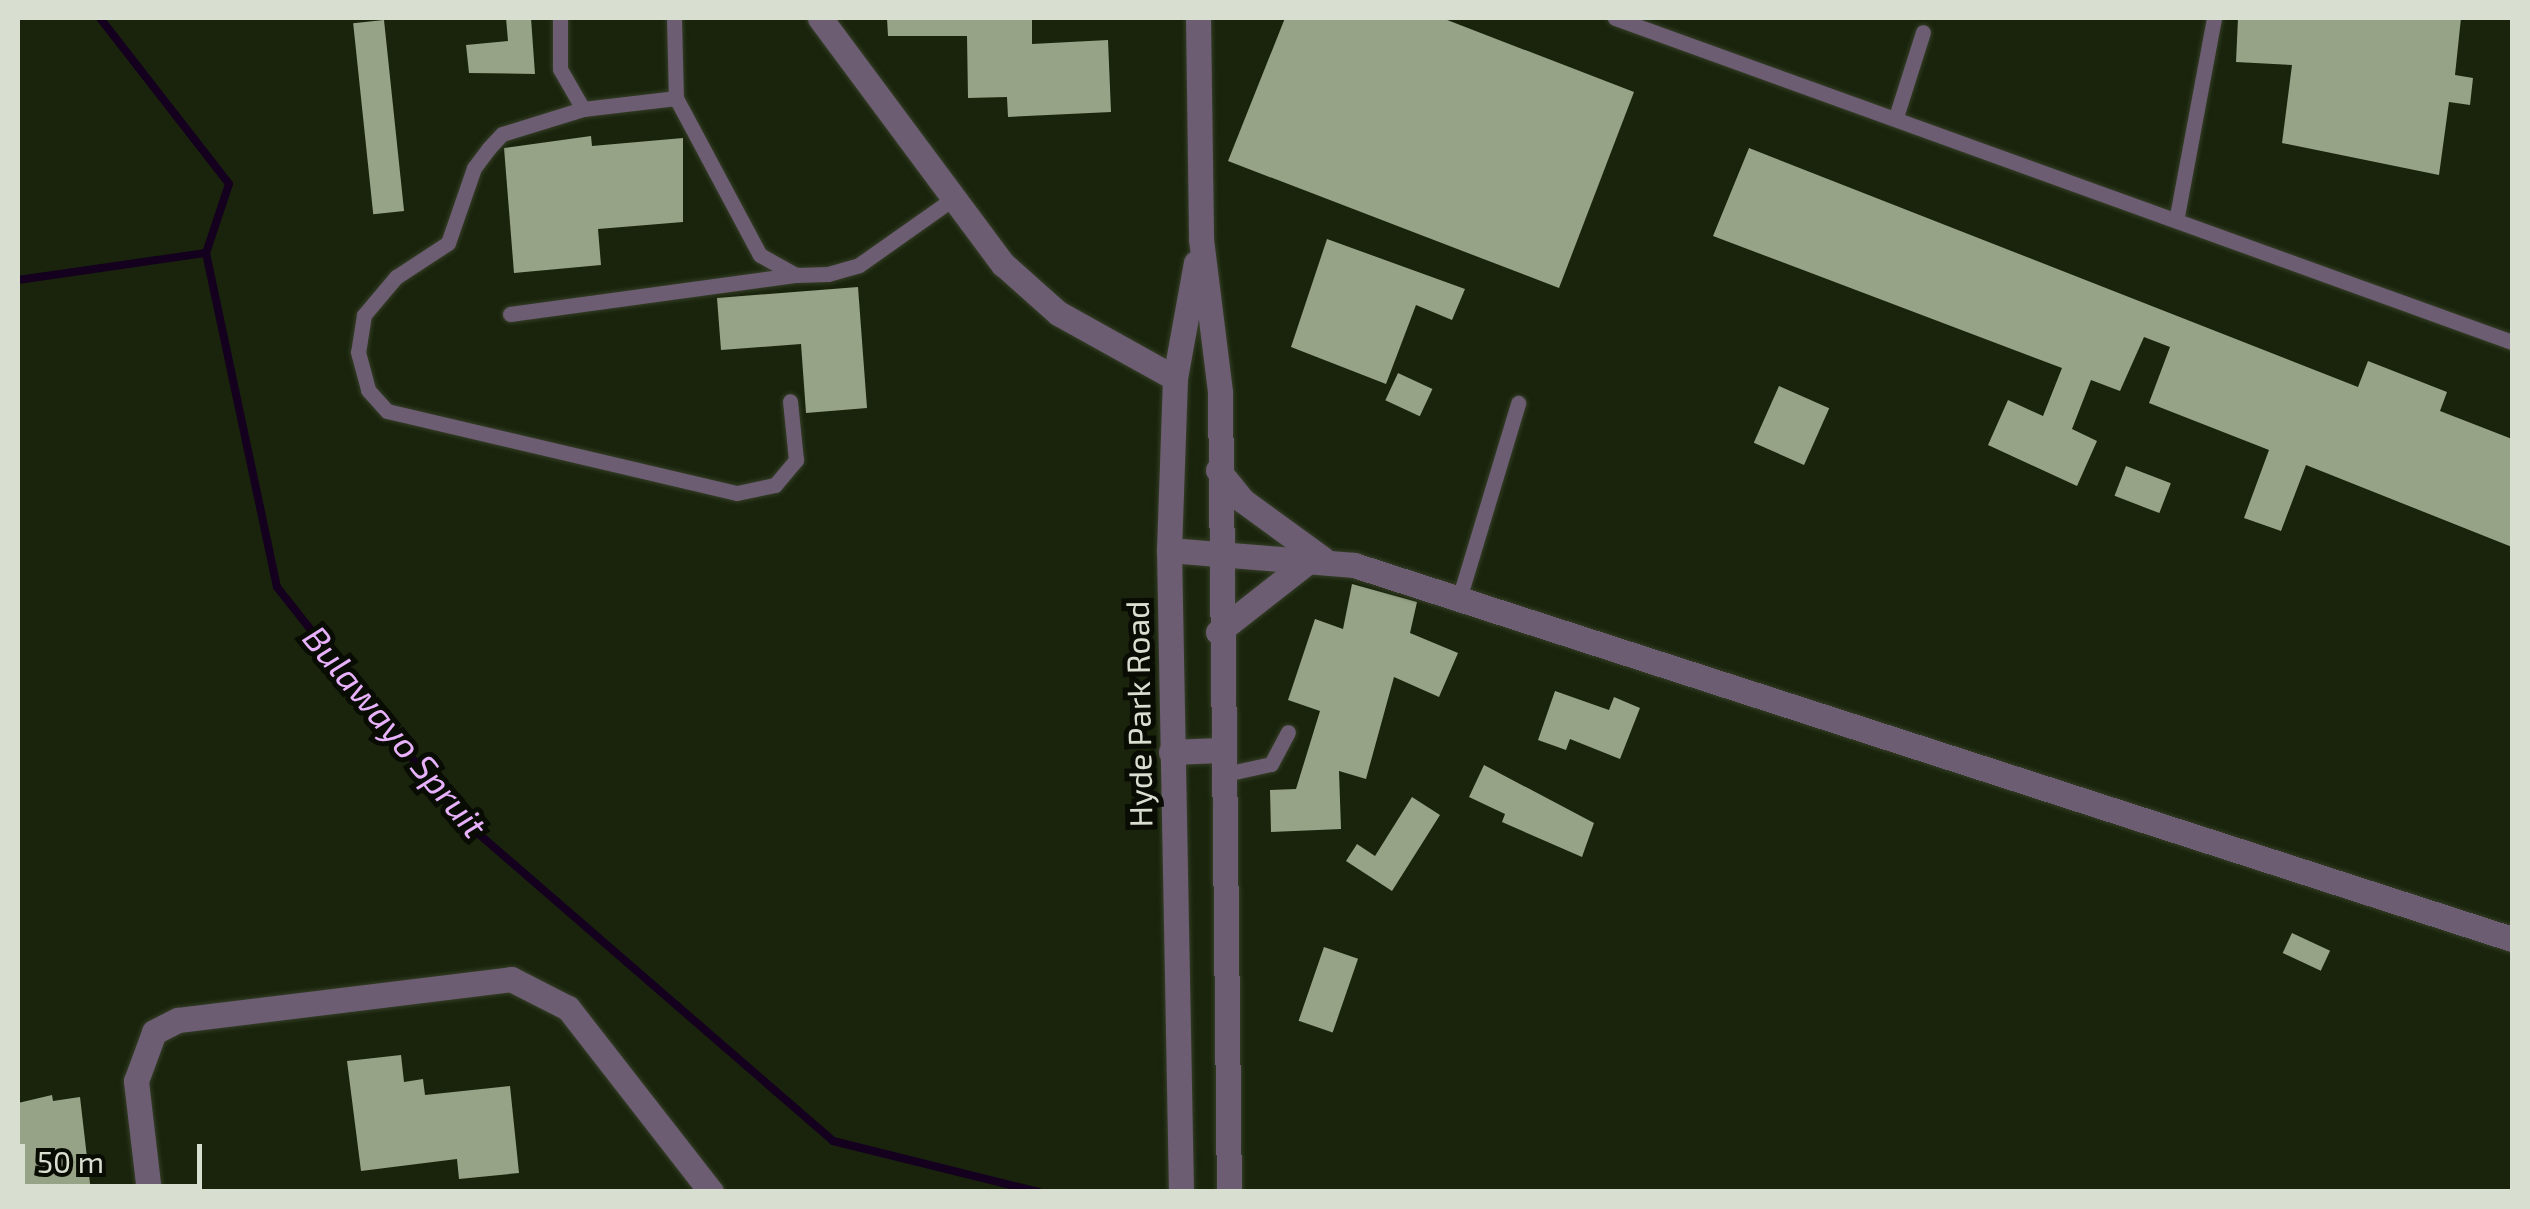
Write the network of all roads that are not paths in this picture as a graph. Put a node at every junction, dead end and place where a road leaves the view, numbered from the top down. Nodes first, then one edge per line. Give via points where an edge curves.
1 (560, 18) edge
2 (674, 18) edge
3 (820, 18) edge
4 (1198, 18) edge
5 (1615, 18) edge
6 (2214, 18) edge
7 (1923, 32) dead end
8 (676, 98) junction
9 (583, 110) junction
10 (1896, 117) junction
11 (954, 198) junction
12 (2177, 216) junction
13 (1201, 239) junction
14 (796, 276) junction
15 (510, 314) dead end
16 (2512, 342) edge
17 (1175, 378) junction
18 (790, 401) dead end
19 (1518, 403) dead end
20 (1218, 470) junction
21 (1168, 550) junction
22 (1217, 554) junction
23 (1317, 559) junction
24 (1460, 600) junction
25 (1218, 632) junction
26 (1288, 732) dead end
27 (1171, 752) junction
28 (1220, 762) junction
29 (2512, 939) edge
30 (149, 1192) edge
31 (711, 1192) edge
32 (1181, 1192) edge
33 (1229, 1192) edge

1 - 9 lane via 560,69
2 - 8 lane
3 - 11 street
4 - 13 street, Hyde Park Road
5 - 10 lane
6 - 12 lane
7 - 10 lane
8 - 9 lane
8 - 14 lane via 760,255
9 - 18 lane via 502,134 474,168 448,243 396,277 364,315 358,352 368,390 387,412 738,493 775,484 796,460
10 - 12 lane
11 - 14 lane via 859,264
11 - 17 street via 1003,264 1044,303
12 - 16 lane
13 - 17 street, Hyde Park Road
13 - 20 street, Hyde Park Road via 1220,392
14 - 15 lane
17 - 21 street, Hyde Park Road
19 - 24 lane
20 - 22 street, Hyde Park Road
20 - 23 street via 1242,500
21 - 22 street
21 - 27 street, Hyde Park Road
22 - 23 street
22 - 25 street, Hyde Park Road
23 - 24 street
23 - 25 street
24 - 29 street
25 - 28 street, Hyde Park Road
26 - 28 lane via 1271,764
27 - 28 street
27 - 32 street, Hyde Park Road
28 - 33 street, Hyde Park Road
30 - 31 street via 136,1081 140,1051 154,1032 178,1020 511,979 568,1008

